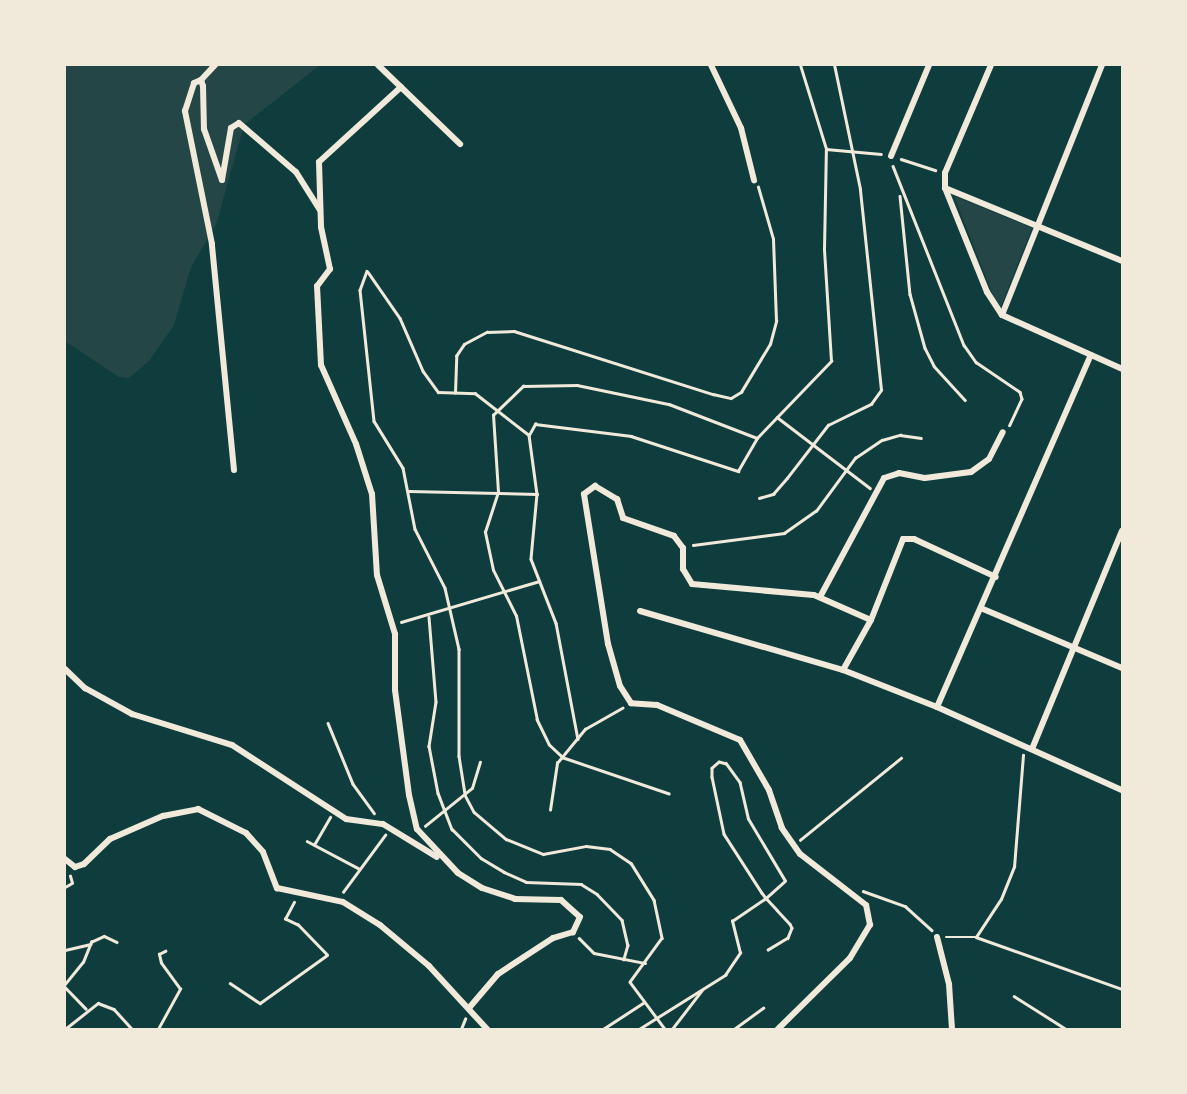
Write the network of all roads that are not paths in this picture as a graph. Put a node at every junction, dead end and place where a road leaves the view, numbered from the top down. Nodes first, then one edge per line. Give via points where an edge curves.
1 (215, 65) edge
2 (378, 65) edge
3 (711, 65) edge
4 (929, 65) edge
5 (991, 65) edge
6 (1102, 65) edge
7 (201, 80) junction
8 (401, 87) junction
9 (460, 144) dead end
10 (891, 156) road end
11 (754, 180) road end
12 (945, 188) junction
13 (321, 211) junction
14 (1038, 225) junction
15 (1122, 261) edge
16 (1002, 315) junction
17 (1091, 355) junction
18 (1122, 369) edge
19 (1003, 432) road end
20 (234, 470) dead end
21 (1122, 531) edge
22 (996, 577) junction
23 (820, 597) junction
24 (983, 609) junction
25 (640, 611) dead end
26 (871, 620) junction
27 (1073, 648) junction
28 (1122, 668) edge
29 (65, 669) edge
30 (843, 670) junction
31 (937, 707) junction
32 (1032, 749) junction
33 (1122, 790) edge
34 (65, 859) edge
35 (458, 873) junction
36 (937, 937) road end
37 (469, 1007) junction
38 (487, 1029) edge
39 (778, 1029) edge
40 (952, 1029) edge

1 - 7 street
2 - 8 street
3 - 11 street via 741,128
4 - 10 street
5 - 12 street via 949,162
6 - 14 street
7 - 13 street via 204,129 222,180 231,128 239,123 296,172
7 - 20 street via 191,87 185,111 212,244
8 - 9 street
8 - 13 street via 319,162
12 - 14 street
12 - 16 street via 987,292
13 - 35 street via 330,268 317,286 321,365 356,444 372,494 377,575 392,624 402,747 417,829
14 - 15 street
14 - 16 street
16 - 17 street
17 - 18 street
17 - 22 street
19 - 23 street via 989,459 971,472 947,478 891,474 876,492
21 - 27 street
22 - 24 street
22 - 26 street via 915,539 903,539
23 - 26 street
23 - 39 street via 692,584 683,569 683,548 674,536 623,518 617,499 594,486 584,494 608,644 620,686 631,703 657,705 740,740 795,844 816,868 866,905 870,925 850,958
24 - 27 street
24 - 31 street
25 - 30 street
26 - 30 street
27 - 28 street
27 - 32 street
29 - 35 street via 85,688 146,722 253,755 334,811 360,823 383,824
30 - 31 street
31 - 32 street
32 - 33 street
34 - 37 street via 73,866 84,864 110,839 163,816 198,810 246,834 263,852 277,888 338,901 380,925
35 - 37 street via 515,900 569,903 580,917 573,932 553,938 498,974
36 - 40 street via 949,984
37 - 38 street

